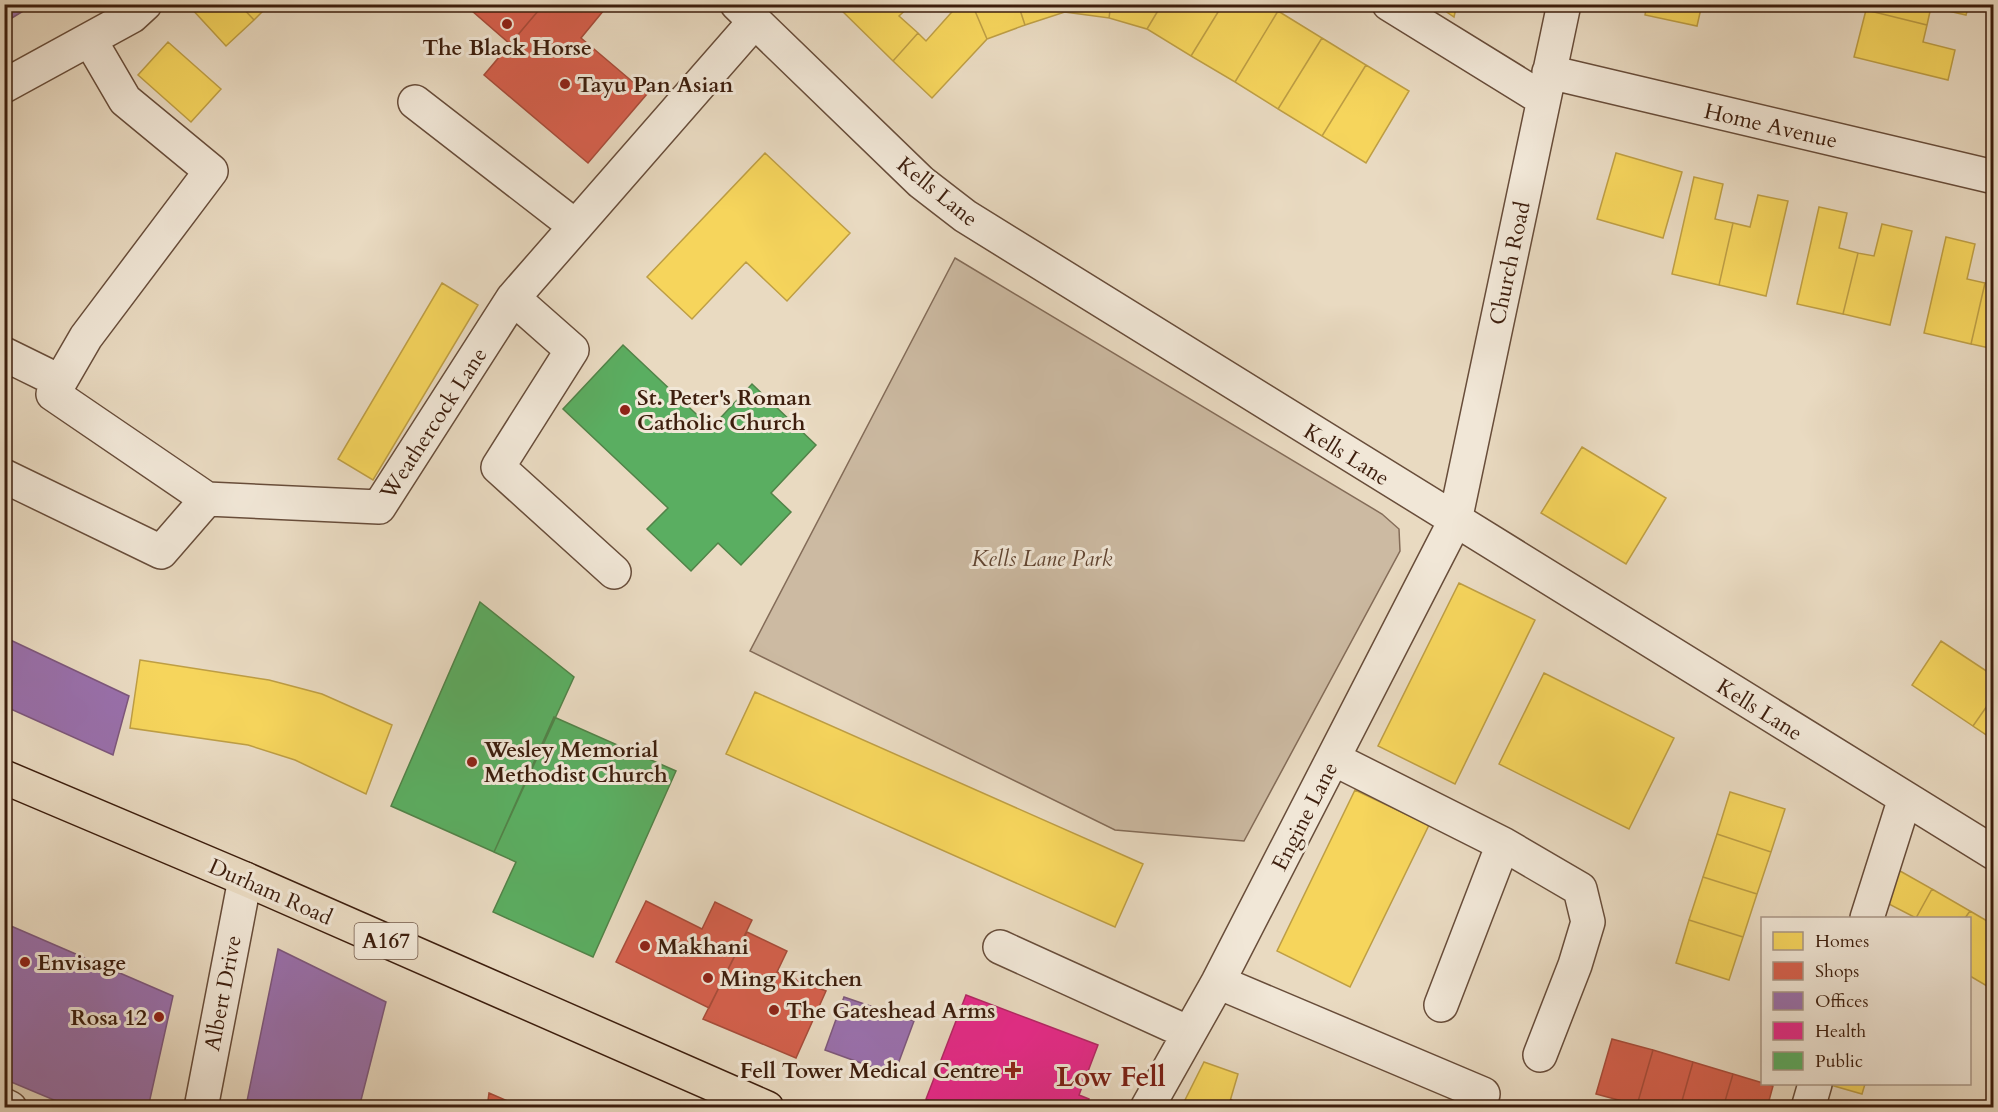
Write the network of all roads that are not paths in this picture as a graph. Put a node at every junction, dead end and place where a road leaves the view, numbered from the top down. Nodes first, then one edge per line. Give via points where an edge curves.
1 (1389, 4) edge
2 (1564, 4) edge
3 (133, 8) edge
4 (752, 10) edge
5 (90, 40) junction
6 (4, 86) edge
7 (1546, 86) junction
8 (416, 102) dead end
9 (1994, 177) edge
10 (575, 226) junction
11 (513, 298) junction
12 (4, 354) edge
13 (59, 381) junction
14 (4, 476) edge
15 (207, 499) junction
16 (1455, 521) junction
17 (614, 572) dead end
18 (1334, 759) junction
19 (4, 777) edge
20 (1905, 798) junction
21 (1503, 844) junction
22 (1994, 854) edge
23 (245, 879) junction
24 (1867, 917) edge
25 (1000, 947) dead end
26 (1218, 982) junction
27 (1441, 1005) dead end
28 (1189, 1033) junction
29 (1540, 1055) dead end
30 (1814, 1085) edge
31 (1483, 1094) dead end
32 (4, 1106) edge
33 (10, 1107) edge
34 (201, 1107) edge
35 (767, 1107) edge
36 (1147, 1107) edge
37 (1808, 1107) edge

1 - 7 street, Home Avenue
2 - 7 street, Church Road
3 - 5 street
4 - 10 street, Weathercock Lane
4 - 16 street, Kells Lane via 921,182 965,216
5 - 6 street
5 - 13 street via 125,100 211,171 86,337
7 - 9 street, Home Avenue
7 - 16 street, Church Road
8 - 10 street
10 - 11 street, Weathercock Lane
11 - 15 street, Weathercock Lane via 379,507
11 - 17 street via 572,350 498,467
12 - 13 street
13 - 15 street via 53,394
14 - 15 street via 161,552
16 - 18 street, Engine Lane
16 - 20 street, Kells Lane
18 - 21 street
18 - 26 street, Engine Lane
19 - 23 main road, Durham Road / A167
20 - 22 street, Kells Lane
20 - 24 street
21 - 27 street
21 - 29 street via 1580,889 1588,922
23 - 34 street, Albert Drive
23 - 35 main road, Durham Road / A167
25 - 28 street
26 - 28 street, Engine Lane
26 - 31 street
28 - 36 street, Engine Lane
30 - 37 street
32 - 33 street

